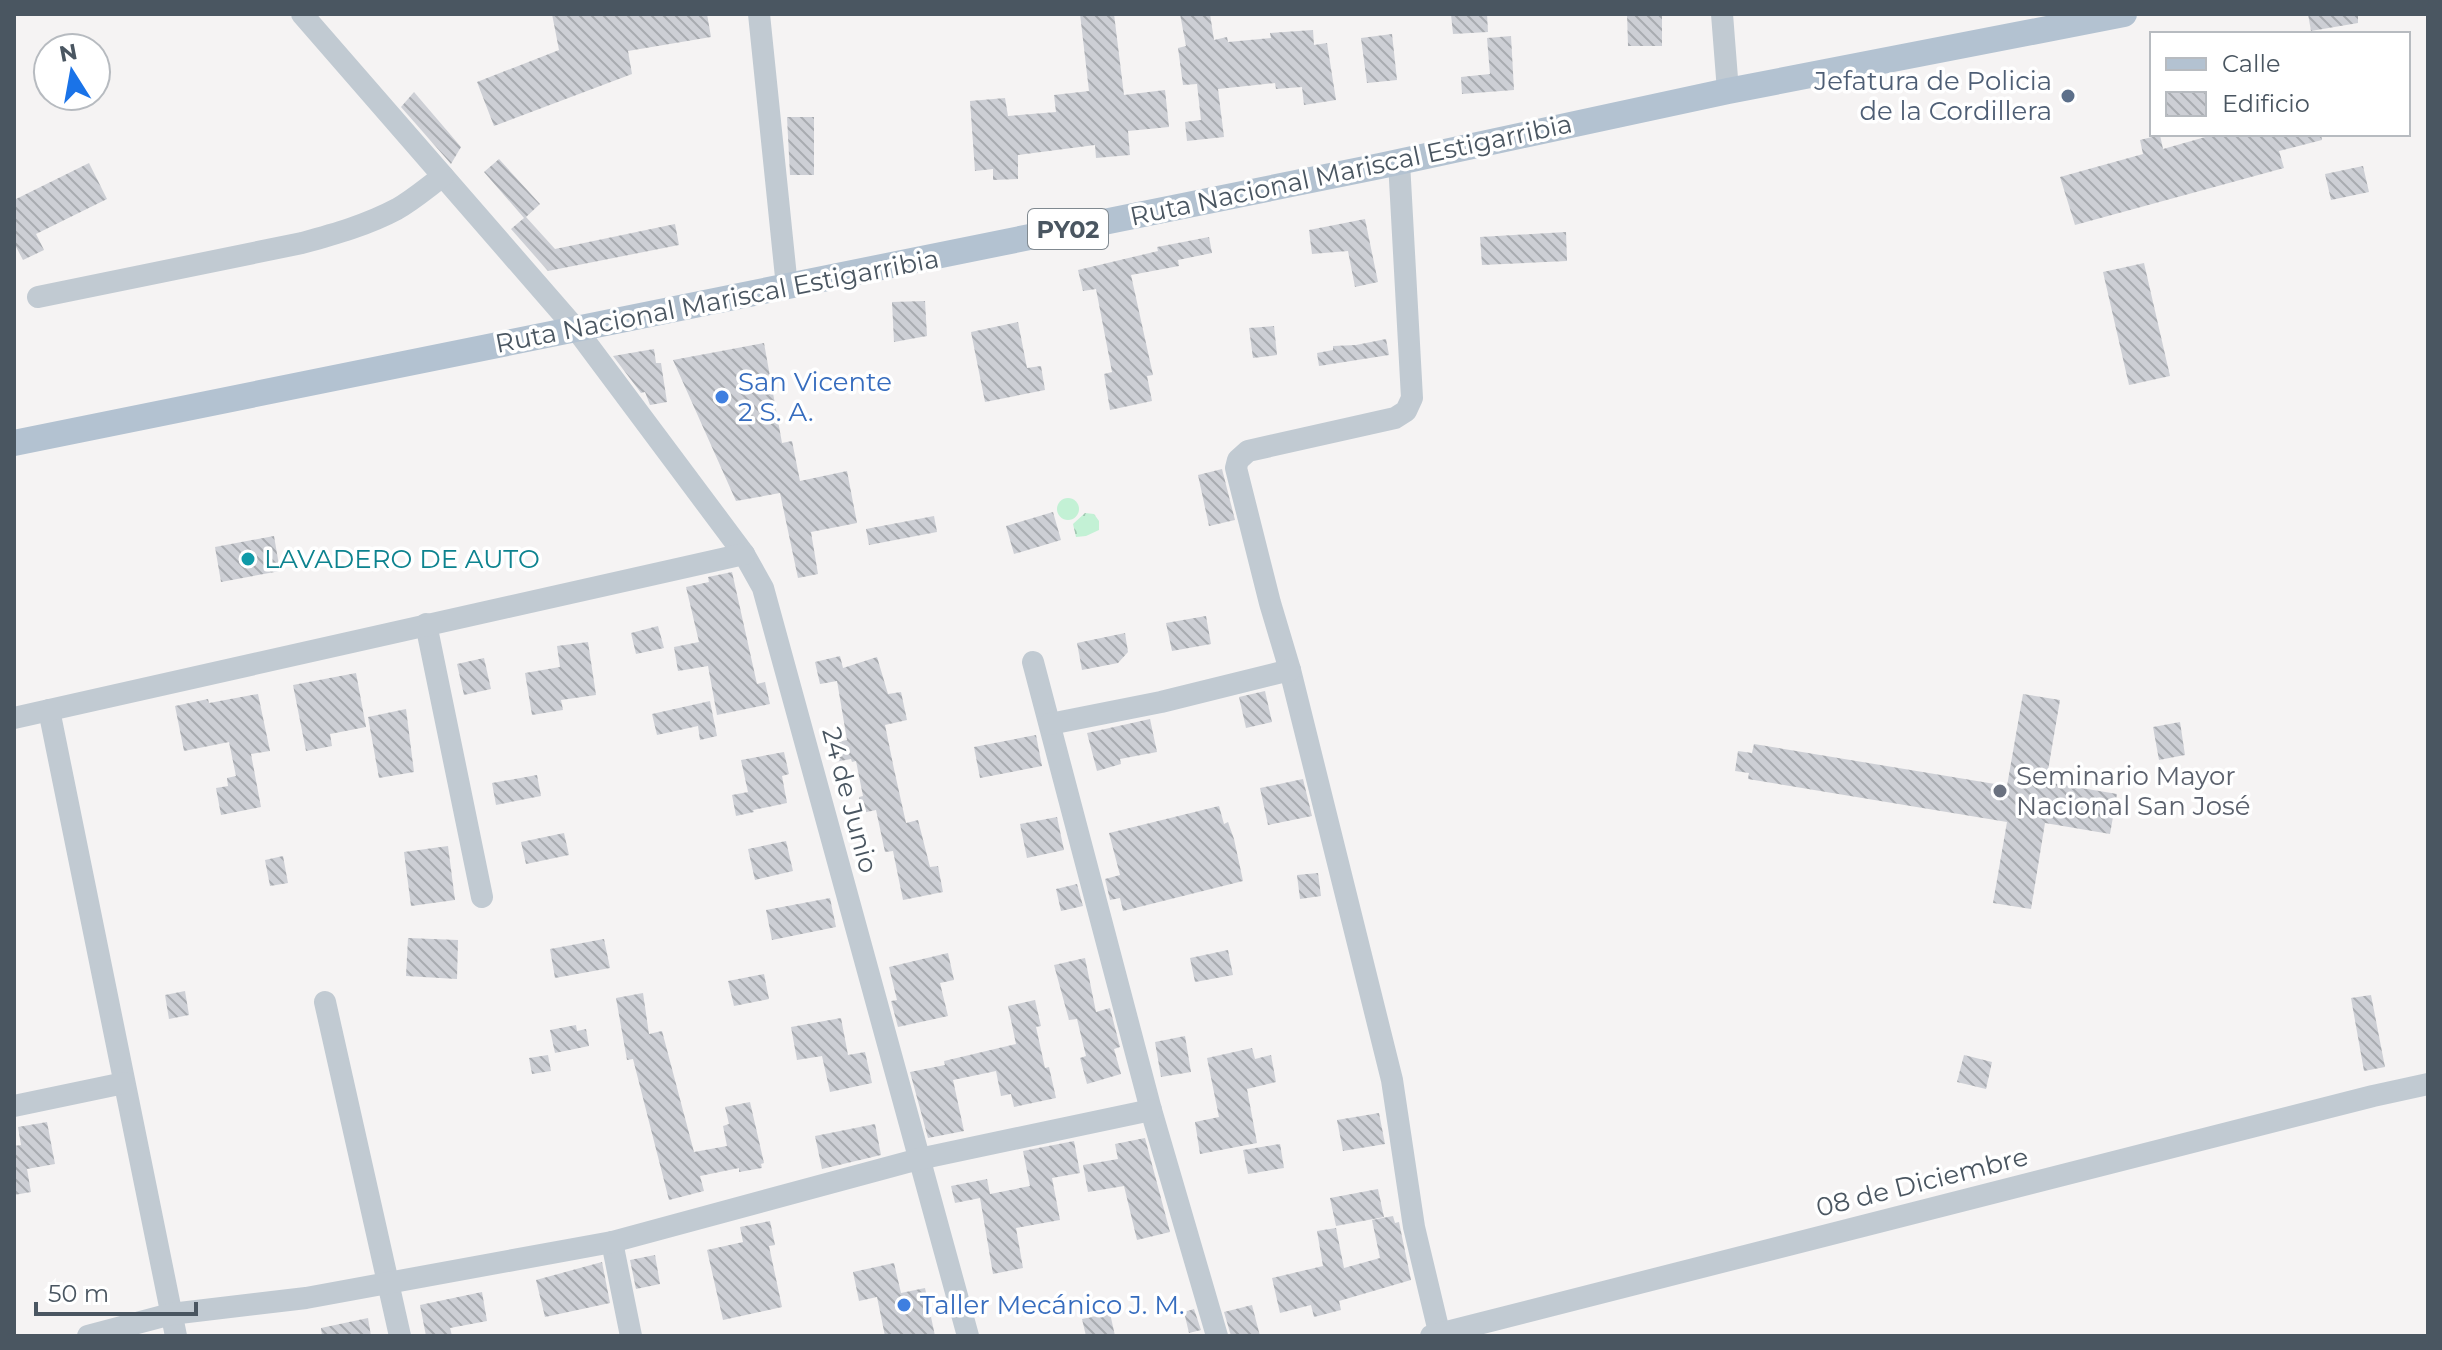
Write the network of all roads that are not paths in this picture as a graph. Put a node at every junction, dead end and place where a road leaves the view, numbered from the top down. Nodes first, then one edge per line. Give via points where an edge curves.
1 (302, 14) edge
2 (759, 14) edge
3 (1722, 14) edge
4 (2123, 14) edge
5 (1728, 91) junction
6 (1399, 162) junction
7 (443, 176) junction
8 (787, 287) junction
9 (38, 297) dead end
10 (576, 329) junction
11 (14, 443) edge
12 (744, 554) junction
13 (426, 624) junction
14 (1033, 662) dead end
15 (1290, 670) junction
16 (49, 710) junction
17 (14, 718) edge
18 (1050, 724) junction
19 (482, 897) dead end
20 (325, 1002) dead end
21 (124, 1083) junction
22 (2428, 1084) edge
23 (14, 1106) edge
24 (1151, 1110) junction
25 (919, 1159) junction
26 (612, 1242) junction
27 (388, 1284) junction
28 (173, 1325) edge
29 (1437, 1335) edge
30 (88, 1336) edge
31 (400, 1336) edge
32 (631, 1336) edge
33 (968, 1336) edge
34 (1217, 1336) edge

1 - 7 street, 24 de Junio
2 - 8 street
3 - 5 street
4 - 5 main road, Ruta Nacional Mariscal Estigarribia / PY02
5 - 6 main road, Ruta Nacional Mariscal Estigarribia / PY02
6 - 8 main road, Ruta Nacional Mariscal Estigarribia / PY02
6 - 15 street via 1410,405 1395,418 1248,451 1237,464
7 - 9 street via 400,207 334,234
7 - 10 street, 24 de Junio
8 - 10 main road, Ruta Nacional Mariscal Estigarribia / PY02
10 - 11 main road, Ruta Nacional Mariscal Estigarribia / PY02
10 - 12 street, 24 de Junio
12 - 13 street
12 - 25 street, 24 de Junio via 763,588
13 - 16 street
13 - 19 street
14 - 18 street
15 - 18 street
15 - 29 street via 1392,1080
16 - 17 street
16 - 21 street
18 - 24 street
20 - 27 street
21 - 23 street
21 - 28 street
22 - 29 street, 08 de Diciembre
24 - 25 street
24 - 34 street
25 - 26 street
25 - 33 street, 24 de Junio
26 - 27 street
26 - 32 street
27 - 28 street
27 - 31 street
28 - 30 street

